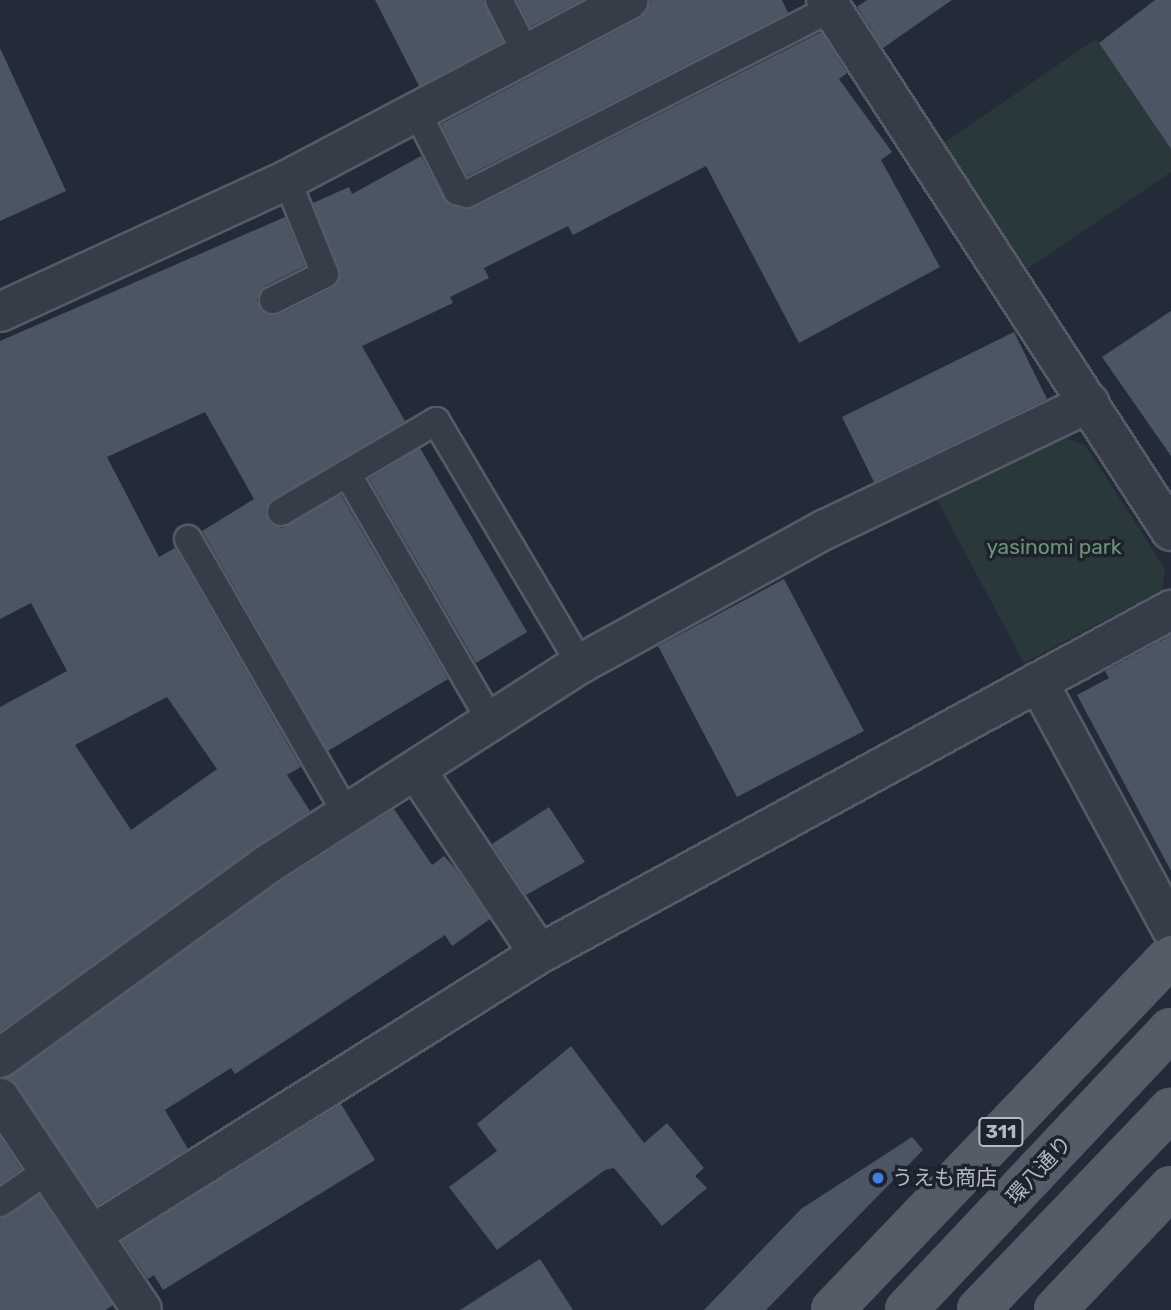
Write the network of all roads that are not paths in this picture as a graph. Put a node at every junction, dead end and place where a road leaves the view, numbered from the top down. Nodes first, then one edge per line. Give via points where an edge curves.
1 (499, 0) edge
2 (629, 0) edge
3 (829, 4) edge
4 (527, 55) junction
5 (417, 112) junction
6 (287, 180) junction
7 (273, 300) dead end
8 (0, 312) edge
9 (1089, 403) junction
10 (347, 473) junction
11 (281, 512) dead end
12 (1171, 530) edge
13 (188, 538) dead end
14 (1171, 610) edge
15 (580, 664) junction
16 (1038, 682) junction
17 (491, 721) junction
18 (416, 770) junction
19 (347, 814) junction
20 (1171, 928) edge
21 (539, 954) junction
22 (1171, 955) edge
23 (1171, 1029) edge
24 (0, 1058) edge
25 (0, 1098) edge
26 (1171, 1109) edge
27 (51, 1168) junction
28 (1171, 1187) edge
29 (0, 1203) edge
30 (93, 1234) junction
31 (142, 1310) edge
32 (832, 1310) edge
33 (906, 1310) edge
34 (978, 1310) edge
35 (1055, 1310) edge

1 - 4 lane
2 - 4 street
3 - 5 lane via 467,194 457,191
3 - 9 street
4 - 5 street
5 - 6 street
6 - 7 lane via 325,274
6 - 8 street
9 - 12 street
9 - 15 street via 826,529
10 - 11 lane
10 - 15 lane via 436,421
10 - 17 lane
13 - 19 lane
14 - 16 street
15 - 17 street
16 - 20 street
16 - 21 street
17 - 18 street
18 - 19 street
18 - 21 street
19 - 24 street
21 - 30 street
22 - 32 main road, 311
23 - 33 main road, 環八通り / 311
25 - 27 street
26 - 34 main road
27 - 29 lane
27 - 30 street
28 - 35 main road
30 - 31 street

